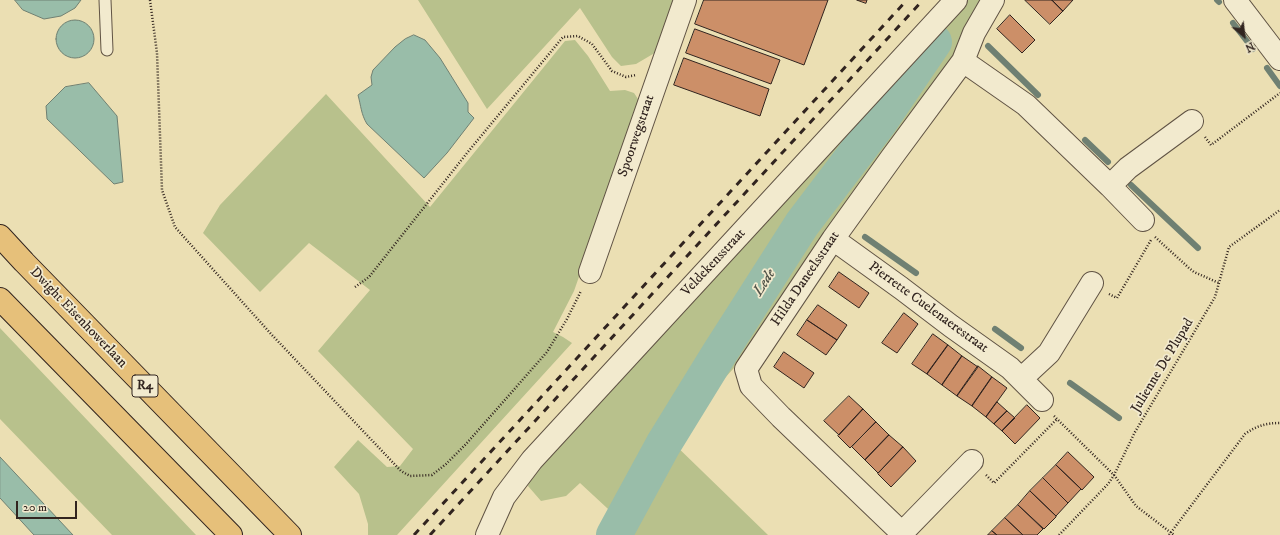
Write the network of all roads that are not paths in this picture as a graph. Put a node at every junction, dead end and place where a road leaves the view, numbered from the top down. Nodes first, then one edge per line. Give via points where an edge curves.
1 (105, 0) edge
2 (686, 0) edge
3 (956, 0) edge
4 (993, 0) edge
5 (1235, 0) edge
6 (107, 50) dead end
7 (1279, 56) edge
8 (963, 61) junction
9 (1192, 121) road end
10 (1110, 186) junction
11 (1148, 228) road end
12 (0, 236) edge
13 (833, 239) junction
14 (590, 272) road end
15 (1092, 283) road end
16 (0, 299) edge
17 (1021, 379) junction
18 (1042, 400) road end
19 (972, 461) road end
20 (903, 534) edge
21 (231, 535) edge
22 (290, 535) edge
23 (487, 535) edge

1 - 6 lane
2 - 14 street, Spoorwegstraat
3 - 23 street, Veldekensstraat via 532,460 504,497
4 - 8 street, Hilda Daneelsstraat via 974,33
5 - 7 street
8 - 10 street via 1026,106
8 - 13 street, Hilda Daneelsstraat
9 - 10 street via 1128,168
10 - 11 street
12 - 22 highway, Dwight Eisenhowerlaan / R4
13 - 17 street, Pierrette Cuelenaerestraat via 1010,368
13 - 20 street, Hilda Daneelsstraat via 746,369 751,386
15 - 17 street via 1049,353
16 - 21 highway
17 - 18 street, Pierrette Cuelenaerestraat
19 - 20 street, Hilda Daneelsstraat

